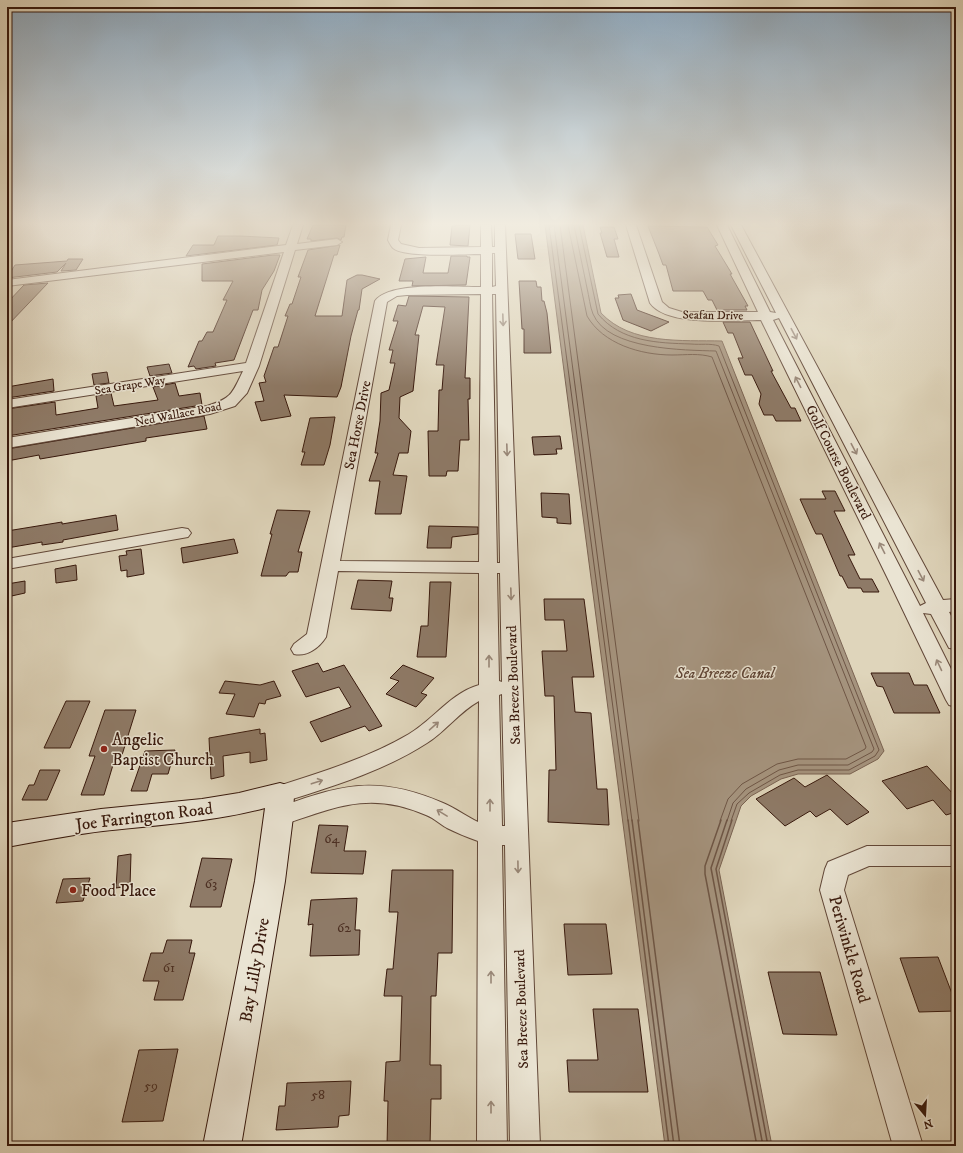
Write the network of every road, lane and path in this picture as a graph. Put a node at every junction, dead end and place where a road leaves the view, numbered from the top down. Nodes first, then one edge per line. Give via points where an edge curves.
1 (56, 279) edge
2 (280, 279) edge
3 (494, 279) edge
4 (648, 279) edge
5 (747, 279) edge
6 (765, 279) edge
7 (9, 285) edge
8 (494, 290) junction
9 (764, 316) junction
10 (785, 316) junction
11 (252, 366) junction
12 (7, 404) edge
13 (7, 443) edge
14 (182, 533) dead end
15 (7, 564) edge
16 (330, 566) junction
17 (488, 568) junction
18 (510, 568) junction
19 (956, 605) edge
20 (938, 607) junction
21 (913, 608) junction
22 (956, 643) edge
23 (301, 649) dead end
24 (501, 688) junction
25 (956, 700) edge
26 (353, 769) junction
27 (357, 793) junction
28 (279, 805) junction
29 (7, 835) edge
30 (490, 835) junction
31 (517, 836) junction
32 (956, 856) edge
33 (222, 1146) edge
34 (492, 1146) edge
35 (525, 1146) edge
36 (908, 1146) edge

1 - 7 street
2 - 11 street, Ned Wallace Road
3 - 8 street, Sea Breeze Boulevard
4 - 9 street, Seafan Drive via 656,303 661,309 673,314
5 - 9 street, Golf Course Boulevard
6 - 10 street, Golf Course Boulevard
8 - 16 street, Sea Horse Drive via 395,292 386,295 381,301
8 - 17 street, Sea Breeze Boulevard
8 -> 18 street, Sea Breeze Boulevard
9 - 10 street, Seafan Drive
21 -> 9 street, Golf Course Boulevard
10 -> 20 street, Golf Course Boulevard
11 - 12 street, Sea Grape Way
11 - 13 street, Ned Wallace Road via 236,398 221,407
14 - 15 street
16 - 17 street
16 - 23 street, Sea Horse Drive via 316,637
17 - 18 street
24 -> 17 street, Sea Breeze Boulevard
18 -> 24 street, Sea Breeze Boulevard
19 - 20 street
20 - 21 street
20 - 22 street, Golf Course Boulevard
25 -> 21 street, Golf Course Boulevard
26 -> 24 street, Sea Breeze Boulevard via 403,747 428,731 470,695
30 -> 24 street, Sea Breeze Boulevard
24 - 31 street, Sea Breeze Boulevard
26 - 27 street
28 -> 26 street, Sea Breeze Boulevard
27 - 28 street via 315,804
30 -> 27 street via 462,825 435,809 406,798
28 - 29 main road, Joe Farrington Road via 239,804 102,820
28 - 33 main road, Bay Lilly Drive via 270,881
30 - 31 street
34 -> 30 street, Sea Breeze Boulevard
31 -> 35 street, Sea Breeze Boulevard
32 - 36 street, Periwinkle Road via 867,856 838,869 832,890

